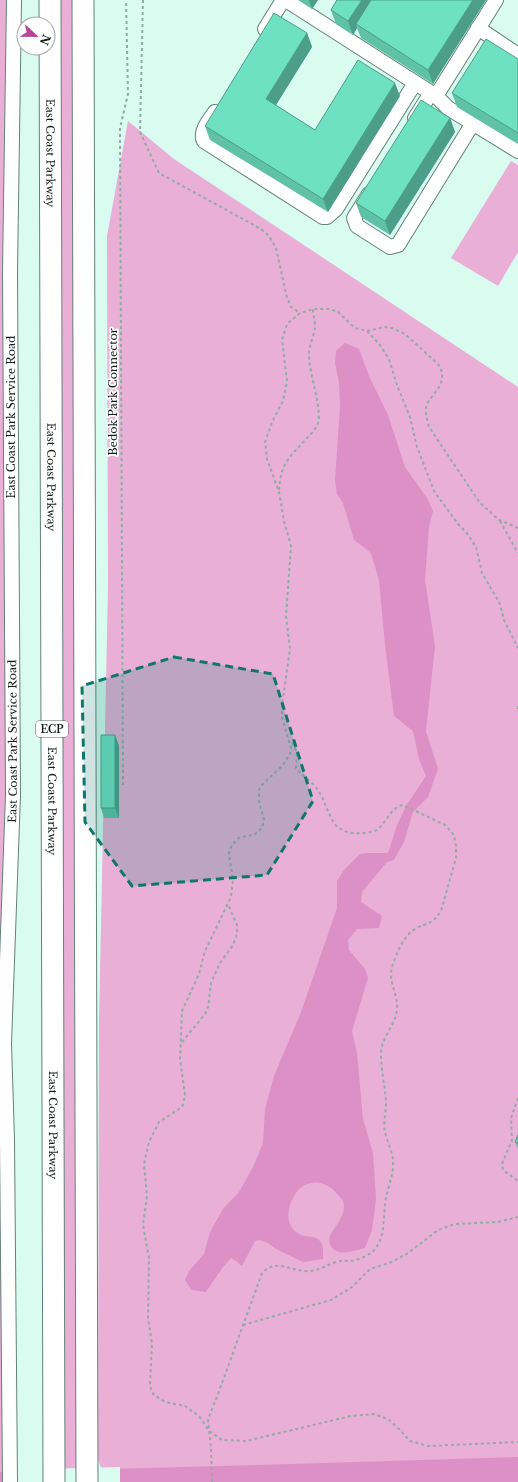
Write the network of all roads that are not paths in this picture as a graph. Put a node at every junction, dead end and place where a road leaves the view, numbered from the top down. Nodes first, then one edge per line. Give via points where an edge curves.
1 (14, 0) edge
2 (50, 0) edge
3 (83, 0) edge
4 (283, 0) edge
5 (286, 0) edge
6 (496, 0) edge
7 (478, 28) junction
8 (258, 40) edge
9 (518, 55) edge
10 (415, 83) junction
11 (433, 94) junction
12 (222, 99) edge
13 (473, 123) junction
14 (407, 132) edge
15 (518, 151) edge
16 (374, 185) edge
17 (5, 1312) edge
18 (10, 1482) edge
19 (54, 1482) edge
20 (86, 1482) edge

1 - 17 street, East Coast Park Service Road via 10,272 13,796 4,1044
2 - 19 highway, East Coast Parkway / ECP
3 - 20 highway
4 - 8 street
5 - 10 street
6 - 7 street
7 - 9 street
7 - 11 street
10 - 11 street
10 - 12 street via 336,209 327,217 323,217 204,141 202,132
11 - 13 street via 448,108
11 - 14 street
13 - 15 street
13 - 16 street via 398,245 390,247 357,226 354,218
17 - 18 street, East Coast Park Service Road

